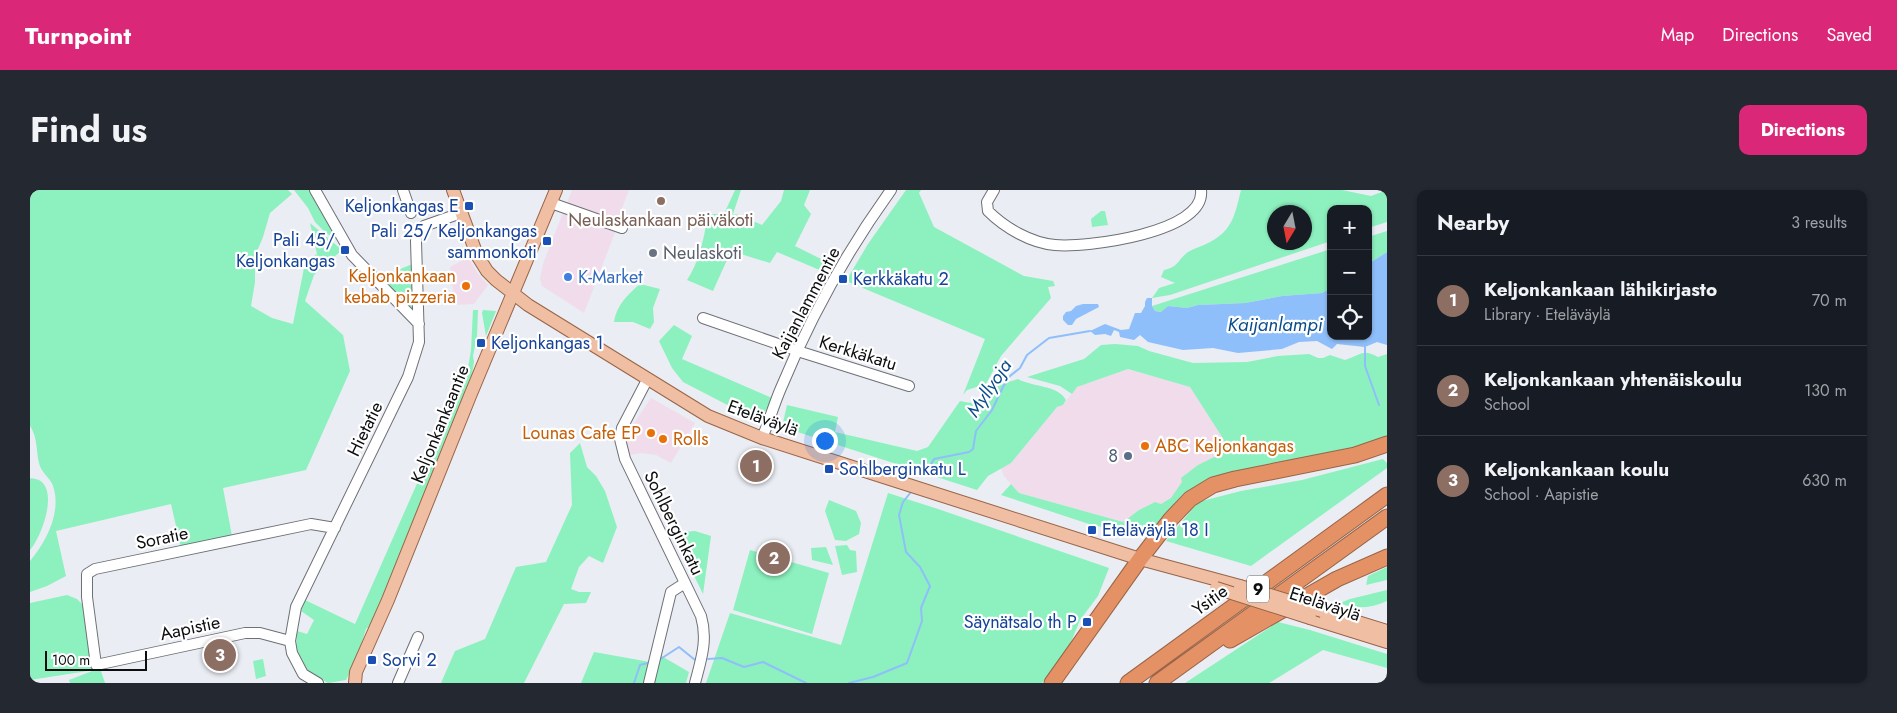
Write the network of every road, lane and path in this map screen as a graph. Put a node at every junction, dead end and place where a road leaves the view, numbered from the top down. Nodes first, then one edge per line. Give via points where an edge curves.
1 (315, 190) edge
2 (403, 190) edge
3 (452, 190) edge
4 (556, 190) edge
5 (891, 190) edge
6 (1201, 190) edge
7 (991, 194) edge
8 (551, 203) junction
9 (411, 213) dead end
10 (461, 213) junction
11 (622, 228) dead end
12 (513, 294) junction
13 (703, 318) dead end
14 (419, 324) junction
15 (798, 351) junction
16 (647, 380) junction
17 (909, 386) dead end
18 (762, 438) junction
19 (1387, 444) edge
20 (1387, 495) edge
21 (1387, 517) edge
22 (335, 528) junction
23 (1387, 557) edge
24 (1140, 559) junction
25 (685, 583) junction
26 (1221, 584) junction
27 (1387, 631) edge
28 (418, 637) dead end
29 (290, 641) junction
30 (1387, 642) edge
31 (96, 665) joint
32 (300, 678) edge
33 (355, 678) edge
34 (318, 683) edge
35 (348, 683) edge
36 (398, 683) edge
37 (649, 683) edge
38 (695, 683) edge
39 (1052, 683) edge
40 (1128, 683) edge
41 (1159, 683) edge

1 - 14 street via 352,255
2 - 9 street
3 - 10 main road, Eteläväylä
4 - 8 main road, Keljonkankaantie
5 - 15 street, Kaijanlammentie via 842,265
6 - 7 street via 1200,201 1194,210 1167,226 1136,236 1086,245 1054,245 1016,231 986,206
8 - 11 street
8 - 12 main road, Keljonkankaantie
10 - 12 main road, Eteläväylä via 487,271
10 - 14 street, Hietatie via 418,231
12 - 16 main road, Eteläväylä
12 - 33 main road, Keljonkankaantie
13 - 15 street, Kerkkäkatu
14 - 22 street, Hietatie via 419,342 408,377
15 - 17 street, Kerkkäkatu
15 - 18 street, Kaijanlammentie
16 - 18 main road, Eteläväylä via 708,416
16 - 25 street, Sohlberginkatu via 622,428 622,448
18 - 24 main road, Eteläväylä
19 - 24 highway via 1355,455 1213,486 1190,499
20 - 40 highway, Ysitie / 9
21 - 41 highway, Ysitie / 9
22 - 29 street, Hietatie via 296,607
22 - 31 street, Soratie via 311,524 89,572 87,597
23 - 41 highway via 1288,606 1223,644 1184,672
24 - 26 main road, Eteläväylä via 1174,574
24 - 39 highway
25 - 37 street via 671,592
25 - 38 street, Sohlberginkatu via 705,630 704,651
26 - 27 main road, Eteläväylä, bridge
26 - 30 main road, Eteläväylä, bridge via 1310,618
28 - 36 street
29 - 31 street, Aapistie via 260,633 245,633
29 - 32 street, Hietatie
32 - 34 street, Hietatie
33 - 35 main road, Keljonkankaantie via 351,676

